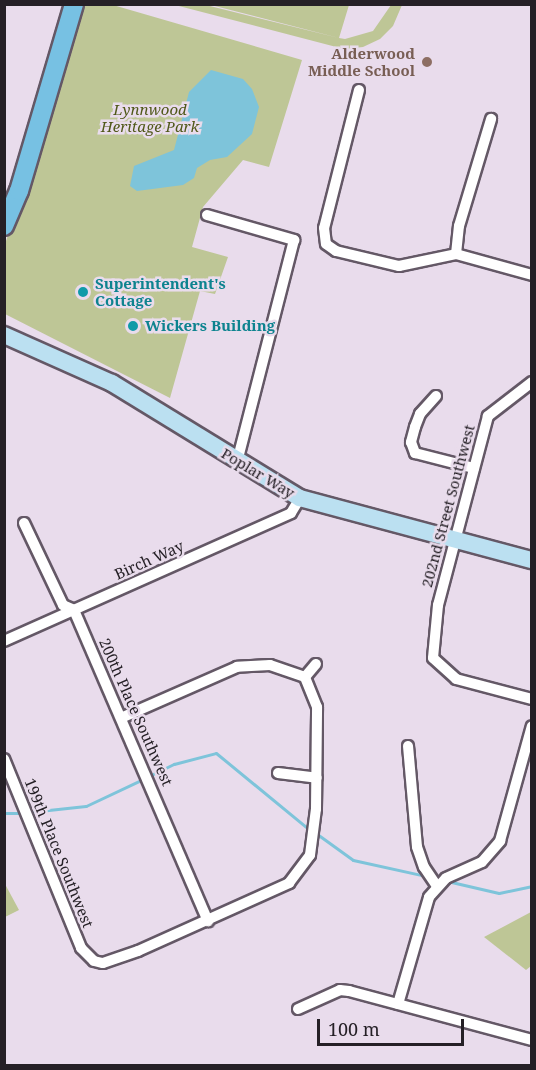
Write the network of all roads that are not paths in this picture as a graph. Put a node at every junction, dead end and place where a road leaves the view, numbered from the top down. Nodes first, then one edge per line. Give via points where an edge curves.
1 (74, 4) edge
2 (358, 90) dead end
3 (491, 119) dead end
4 (207, 215) dead end
5 (4, 226) edge
6 (456, 254) junction
7 (531, 275) edge
8 (4, 335) edge
9 (531, 382) edge
10 (436, 396) dead end
11 (237, 462) junction
12 (474, 468) junction
13 (300, 498) junction
14 (24, 523) dead end
15 (454, 539) junction
16 (531, 560) edge
17 (75, 610) junction
18 (4, 641) edge
19 (316, 664) dead end
20 (305, 677) junction
21 (531, 699) edge
22 (123, 717) junction
23 (531, 726) edge
24 (408, 746) dead end
25 (4, 759) edge
26 (278, 773) dead end
27 (317, 778) junction
28 (437, 886) junction
29 (208, 921) junction
30 (398, 1004) junction
31 (298, 1009) dead end
32 (531, 1040) edge

1 - 5 main road via 19,191
2 - 6 street via 324,228 326,244 336,251 399,266
3 - 6 street via 459,226
4 - 11 street via 294,240
6 - 7 street
8 - 11 main road, Poplar Way via 112,383
9 - 12 street, 202nd Street Southwest via 488,416
10 - 12 street via 414,427 411,442 416,453
11 - 13 main road, Poplar Way
12 - 15 street, 202nd Street Southwest
13 - 15 main road, Poplar Way
13 - 17 street, Birch Way via 291,513
14 - 17 street, 200th Place Southwest via 63,605
15 - 16 main road, Poplar Way
15 - 21 street, 202nd Street Southwest via 438,605 433,658 456,679
17 - 18 street, Birch Way
17 - 22 street, 200th Place Southwest
19 - 20 street
20 - 22 street via 270,664 237,667
20 - 27 street via 317,707
22 - 29 street, 200th Place Southwest
23 - 28 street via 500,841 482,862
24 - 28 street via 417,847 423,867
25 - 29 street, 199th Place Southwest via 88,957 103,963
26 - 27 street
27 - 29 street via 314,839 303,867 289,884
28 - 30 street via 422,912
30 - 31 street via 340,990
30 - 32 street

